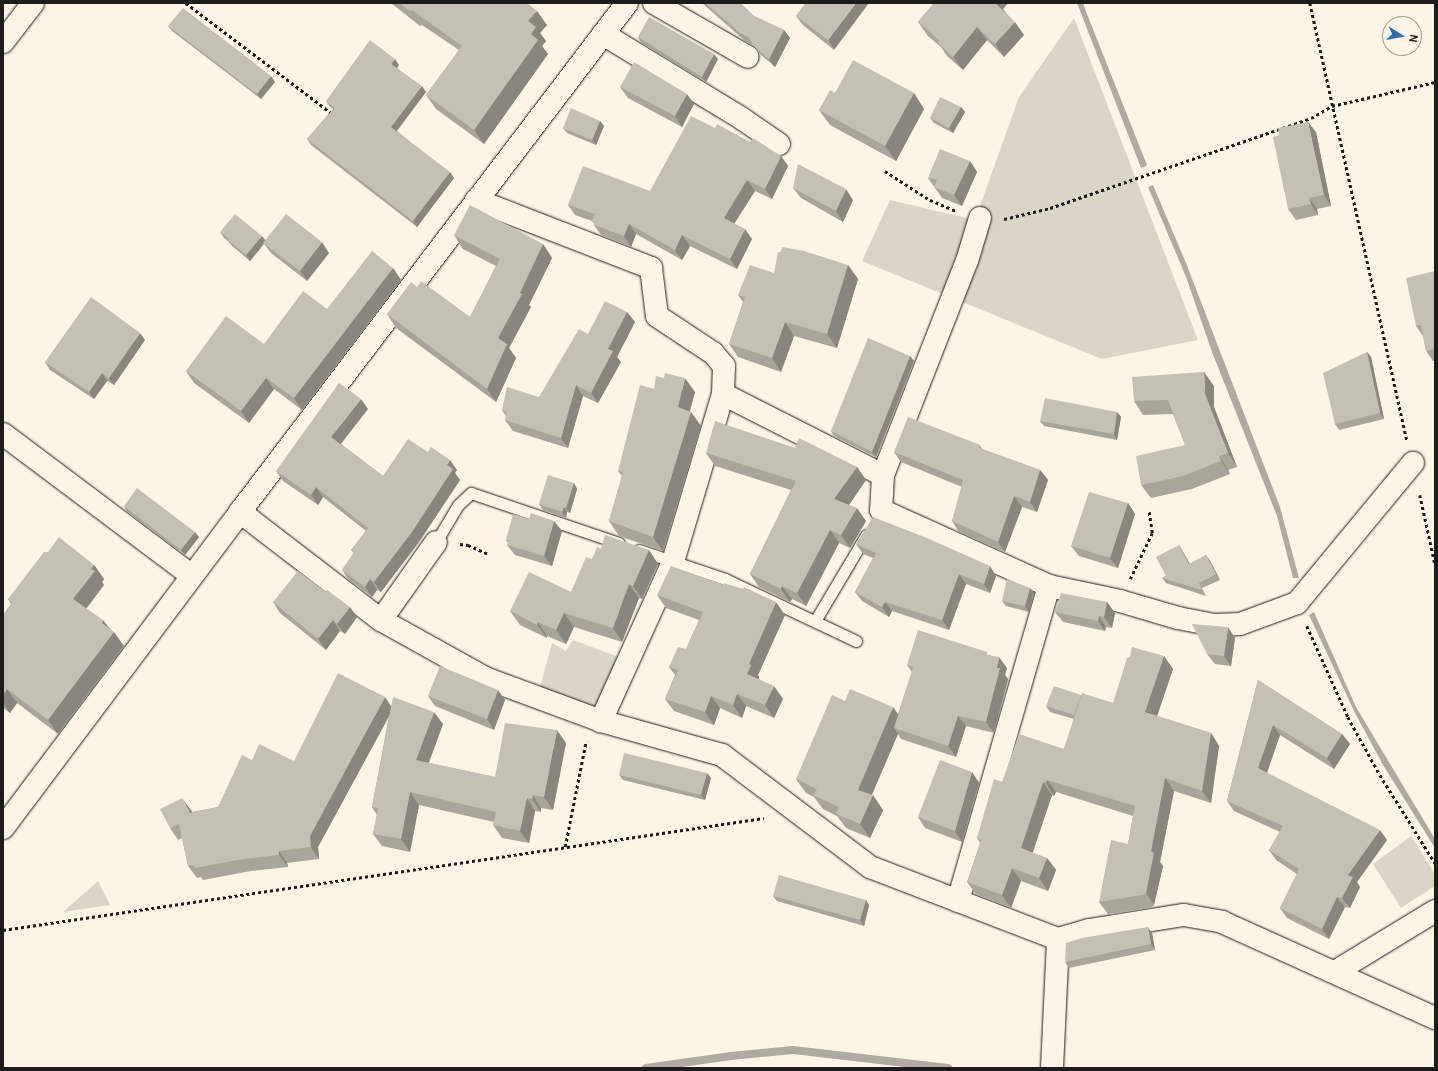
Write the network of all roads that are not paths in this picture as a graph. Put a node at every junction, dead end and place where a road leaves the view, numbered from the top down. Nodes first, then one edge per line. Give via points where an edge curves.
1 (33, 3) edge
2 (627, 3) edge
3 (654, 3) edge
4 (603, 34) junction
5 (3, 42) edge
6 (748, 56) dead end
7 (779, 144) dead end
8 (476, 200) junction
9 (980, 218) road end
10 (723, 394) junction
11 (3, 434) edge
12 (1413, 463) road end
13 (883, 475) junction
14 (240, 512) junction
15 (877, 517) junction
16 (436, 542) joint
17 (673, 562) junction
18 (192, 576) junction
19 (1049, 586) junction
20 (381, 620) junction
21 (815, 621) junction
22 (856, 640) dead end
23 (596, 719) junction
24 (3, 828) edge
25 (958, 901) junction
26 (1435, 911) edge
27 (1058, 939) junction
28 (1335, 972) junction
29 (1435, 1018) edge
30 (1052, 1068) edge

1 - 5 street
2 - 4 street
3 - 6 street
4 - 7 street
4 - 8 street
8 - 10 street via 651,268 657,316 713,353 724,366
8 - 14 street
9 - 13 street via 967,261
10 - 13 street
10 - 17 street
11 - 18 street
12 - 19 street via 1297,604 1240,624 1214,625 1178,618 1120,601
13 - 15 street
14 - 18 street
14 - 20 street
15 - 19 street
15 - 21 lane
16 - 17 lane via 458,505 471,493
16 - 20 street
17 - 21 lane via 725,579
17 - 23 street
18 - 24 street
19 - 25 street
20 - 23 street via 485,678
21 - 22 lane
23 - 25 street via 722,755 870,867
25 - 27 street
26 - 28 street
27 - 28 street via 1089,930 1184,915 1222,922
27 - 30 street
28 - 29 street

